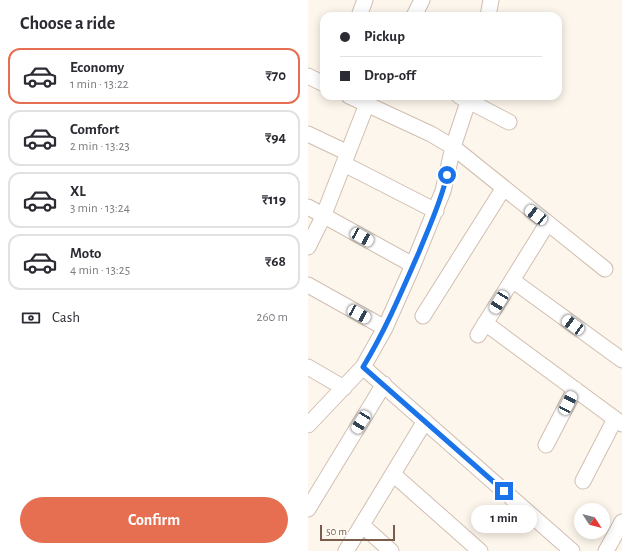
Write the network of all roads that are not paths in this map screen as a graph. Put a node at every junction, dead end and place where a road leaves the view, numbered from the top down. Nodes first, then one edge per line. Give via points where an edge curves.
1 (365, 0) edge
2 (422, 0) edge
3 (491, 0) edge
4 (360, 12) edge
5 (416, 12) edge
6 (489, 12) edge
7 (308, 76) edge
8 (320, 82) edge
9 (368, 100) edge
10 (465, 100) edge
11 (470, 100) edge
12 (509, 122) dead end
13 (308, 134) edge
14 (453, 147) junction
15 (346, 158) junction
16 (503, 189) junction
17 (308, 207) edge
18 (436, 211) junction
19 (323, 216) junction
20 (547, 224) junction
21 (308, 247) edge
22 (413, 265) junction
23 (605, 269) dead end
24 (512, 280) junction
25 (308, 285) edge
26 (424, 316) dead end
27 (385, 328) junction
28 (622, 360) edge
29 (308, 367) edge
30 (363, 367) junction
31 (384, 384) junction
32 (344, 388) junction
33 (575, 389) junction
34 (425, 421) junction
35 (619, 422) edge
36 (308, 425) edge
37 (546, 445) dead end
38 (393, 474) junction
39 (582, 481) dead end
40 (308, 509) edge
41 (622, 522) edge
42 (362, 525) junction
43 (346, 551) edge
44 (391, 551) edge
45 (480, 551) edge
46 (572, 551) edge
47 (606, 551) edge

1 - 4 street
2 - 5 street
3 - 6 street
7 - 8 street
9 - 14 street
9 - 15 street
10 - 14 street
11 - 12 street
13 - 15 street
14 - 16 street
14 - 18 street
15 - 18 street
15 - 19 street
16 - 20 street
16 - 26 street
17 - 19 street
18 - 22 street
19 - 21 street
19 - 22 street
20 - 23 street
20 - 24 street
22 - 27 street
24 - 28 street
24 - 33 street via 481,329
25 - 27 street
27 - 30 street
29 - 32 street
30 - 31 street
30 - 32 street
31 - 34 street
31 - 40 street
32 - 36 street
33 - 35 street
33 - 37 street
34 - 38 street
34 - 46 street
35 - 39 street
38 - 42 street
38 - 45 street
41 - 47 street
42 - 43 street
42 - 44 street

